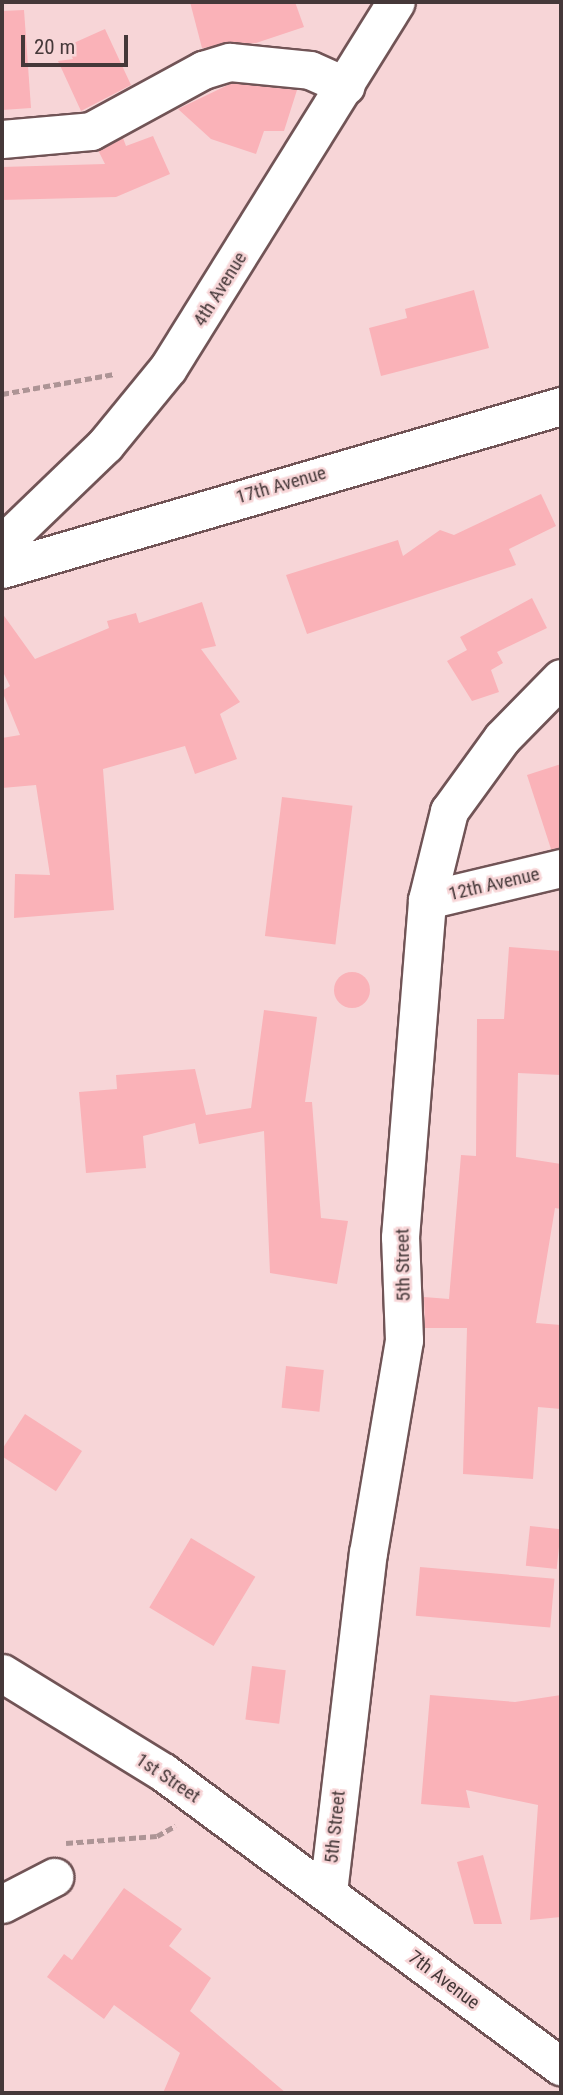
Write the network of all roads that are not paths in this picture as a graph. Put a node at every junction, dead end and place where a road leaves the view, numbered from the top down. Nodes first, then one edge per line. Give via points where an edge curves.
1 (396, 2) edge
2 (346, 86) junction
3 (2, 139) edge
4 (561, 406) edge
5 (2, 544) edge
6 (2, 569) edge
7 (561, 678) edge
8 (561, 868) edge
9 (427, 900) junction
10 (2, 1673) edge
11 (54, 1877) road end
12 (328, 1892) junction
13 (2, 1904) edge
14 (561, 2067) edge

1 - 2 street, 4th Avenue
2 - 3 street via 310,70 230,62 203,70 91,131
2 - 5 street, 4th Avenue via 168,368 105,445
4 - 6 street, 17th Avenue
7 - 9 street, 5th Street via 502,738 449,811
8 - 9 street, 12th Avenue
9 - 12 street, 5th Street via 400,1237 404,1340 368,1553
10 - 12 street, 1st Street via 197,1797
11 - 13 street
12 - 14 street, 7th Avenue

